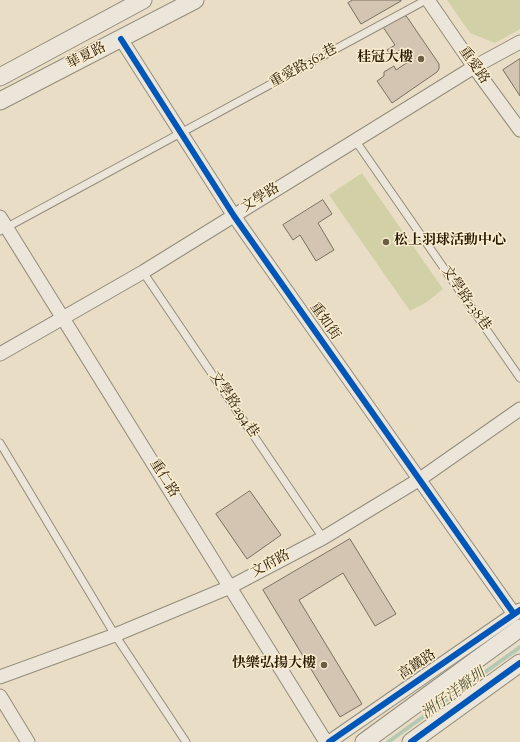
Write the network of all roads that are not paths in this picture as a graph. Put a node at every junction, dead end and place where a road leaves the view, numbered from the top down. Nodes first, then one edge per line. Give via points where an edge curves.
1 (143, 0) edge
2 (195, 0) edge
3 (427, 0) edge
4 (121, 39) junction
5 (520, 42) edge
6 (474, 67) junction
7 (0, 77) edge
8 (0, 101) edge
9 (520, 130) edge
10 (182, 133) junction
11 (355, 140) junction
12 (234, 216) junction
13 (2, 225) edge
14 (143, 272) junction
15 (64, 318) junction
16 (0, 354) edge
17 (520, 378) edge
18 (520, 409) edge
19 (0, 443) edge
20 (420, 479) junction
21 (323, 538) junction
22 (230, 587) junction
23 (518, 617) edge
24 (115, 635) junction
25 (520, 663) edge
26 (0, 677) edge
27 (0, 696) edge
28 (28, 742) edge
29 (186, 742) edge
30 (328, 742) edge
31 (364, 742) edge
32 (411, 742) edge

1 - 7 street, 華夏路
2 - 4 street, 華夏路
3 - 6 street, 重愛路
3 - 10 lane, 重愛路362巷
4 - 8 street, 華夏路
4 - 10 street, 重如街
5 - 6 street, 文學路
6 - 9 street, 重愛路
6 - 11 street, 文學路
10 - 12 street, 重如街
10 - 13 lane, 重愛路362巷
11 - 12 street, 文學路
11 - 17 lane, 文學路238巷
12 - 14 street, 文學路
12 - 20 street, 重如街
13 - 15 street, 重仁路
14 - 15 street, 文學路
14 - 21 lane, 文學路294巷
15 - 16 street, 文學路
15 - 22 street, 重仁路
18 - 20 street, 文府路
19 - 24 lane
20 - 21 street, 文府路
20 - 23 street, 重如街
21 - 22 street, 文府路
22 - 24 street, 文府路
22 - 30 street, 重仁路
23 - 30 street, 高鐵路
23 - 31 street, 高鐵路
24 - 26 street, 文府路
24 - 29 lane
25 - 32 street
27 - 28 street

